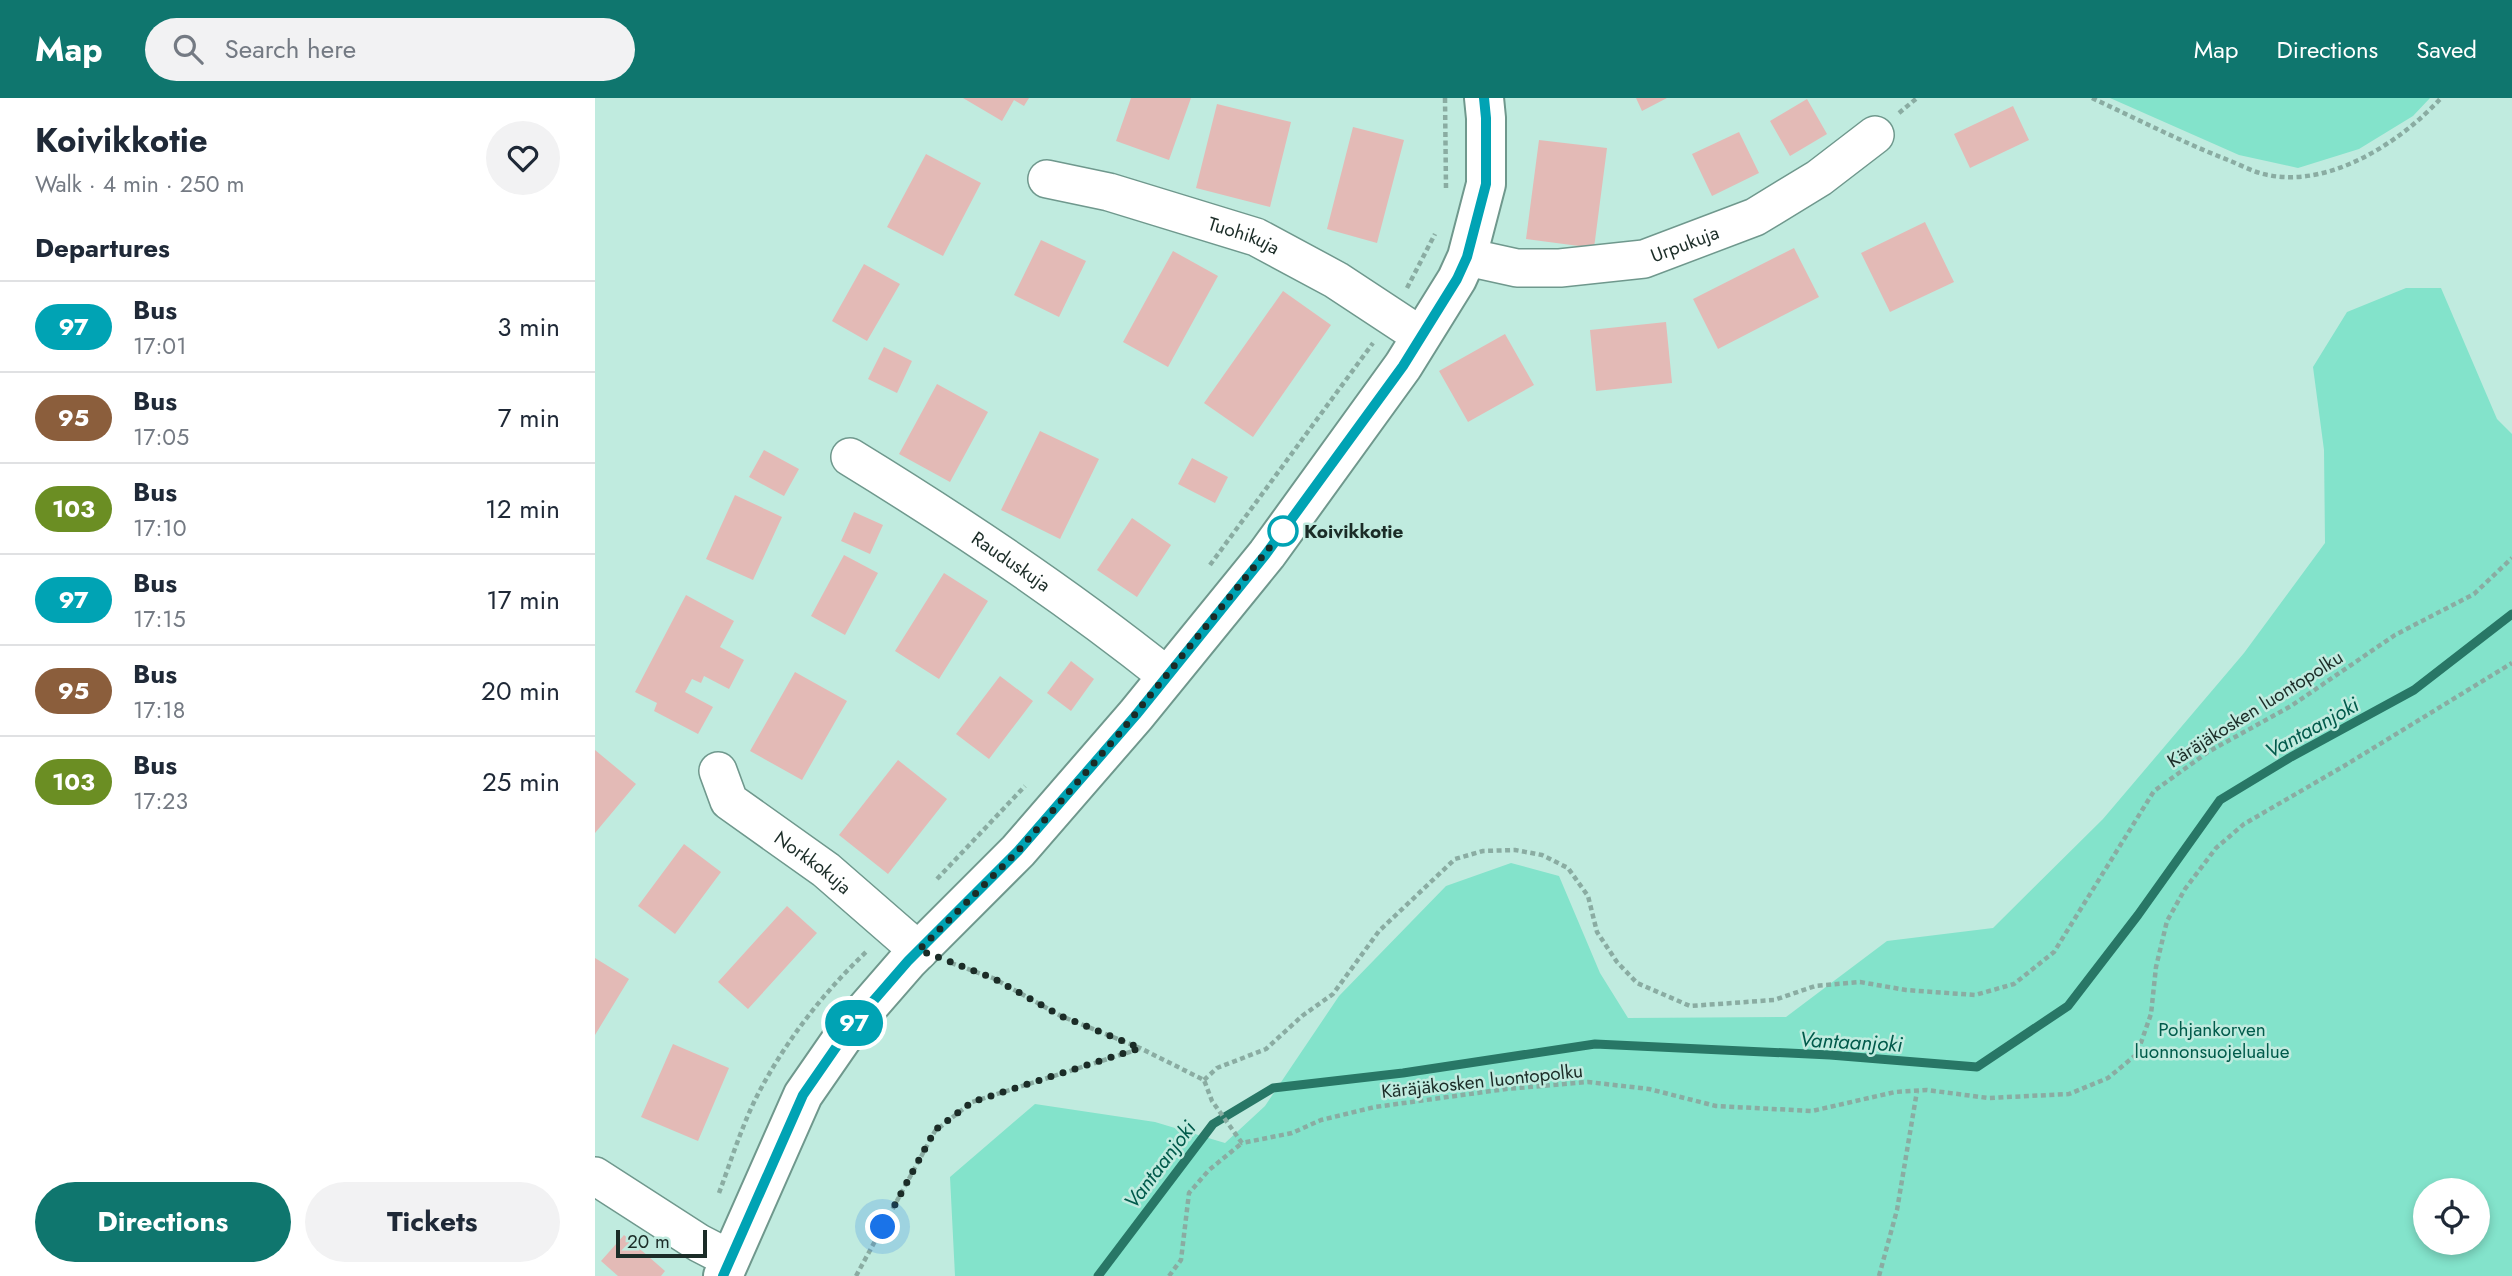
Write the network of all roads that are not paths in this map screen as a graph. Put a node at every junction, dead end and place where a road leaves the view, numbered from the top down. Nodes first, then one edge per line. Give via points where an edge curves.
1 (1484, 98) edge
2 (1874, 135) dead end
3 (1047, 179) dead end
4 (1467, 257) junction
5 (1406, 327) junction
6 (850, 457) dead end
7 (1167, 676) junction
8 (718, 771) dead end
9 (906, 938) junction
10 (595, 1176) edge
11 (727, 1267) edge

1 - 4 street via 1486,184
2 - 4 street, Urpukuja via 1819,178 1755,217 1644,259 1517,268
3 - 5 street, Tuohikuja via 1109,192 1256,237 1336,280
4 - 5 street via 1457,279
5 - 7 street via 1403,366 1266,554
6 - 7 street, Rauduskuja via 1056,590
7 - 9 street via 1018,851
8 - 9 street, Norkkokuja via 729,801 826,870
9 - 11 street via 803,1095
10 - 11 street via 699,1243

